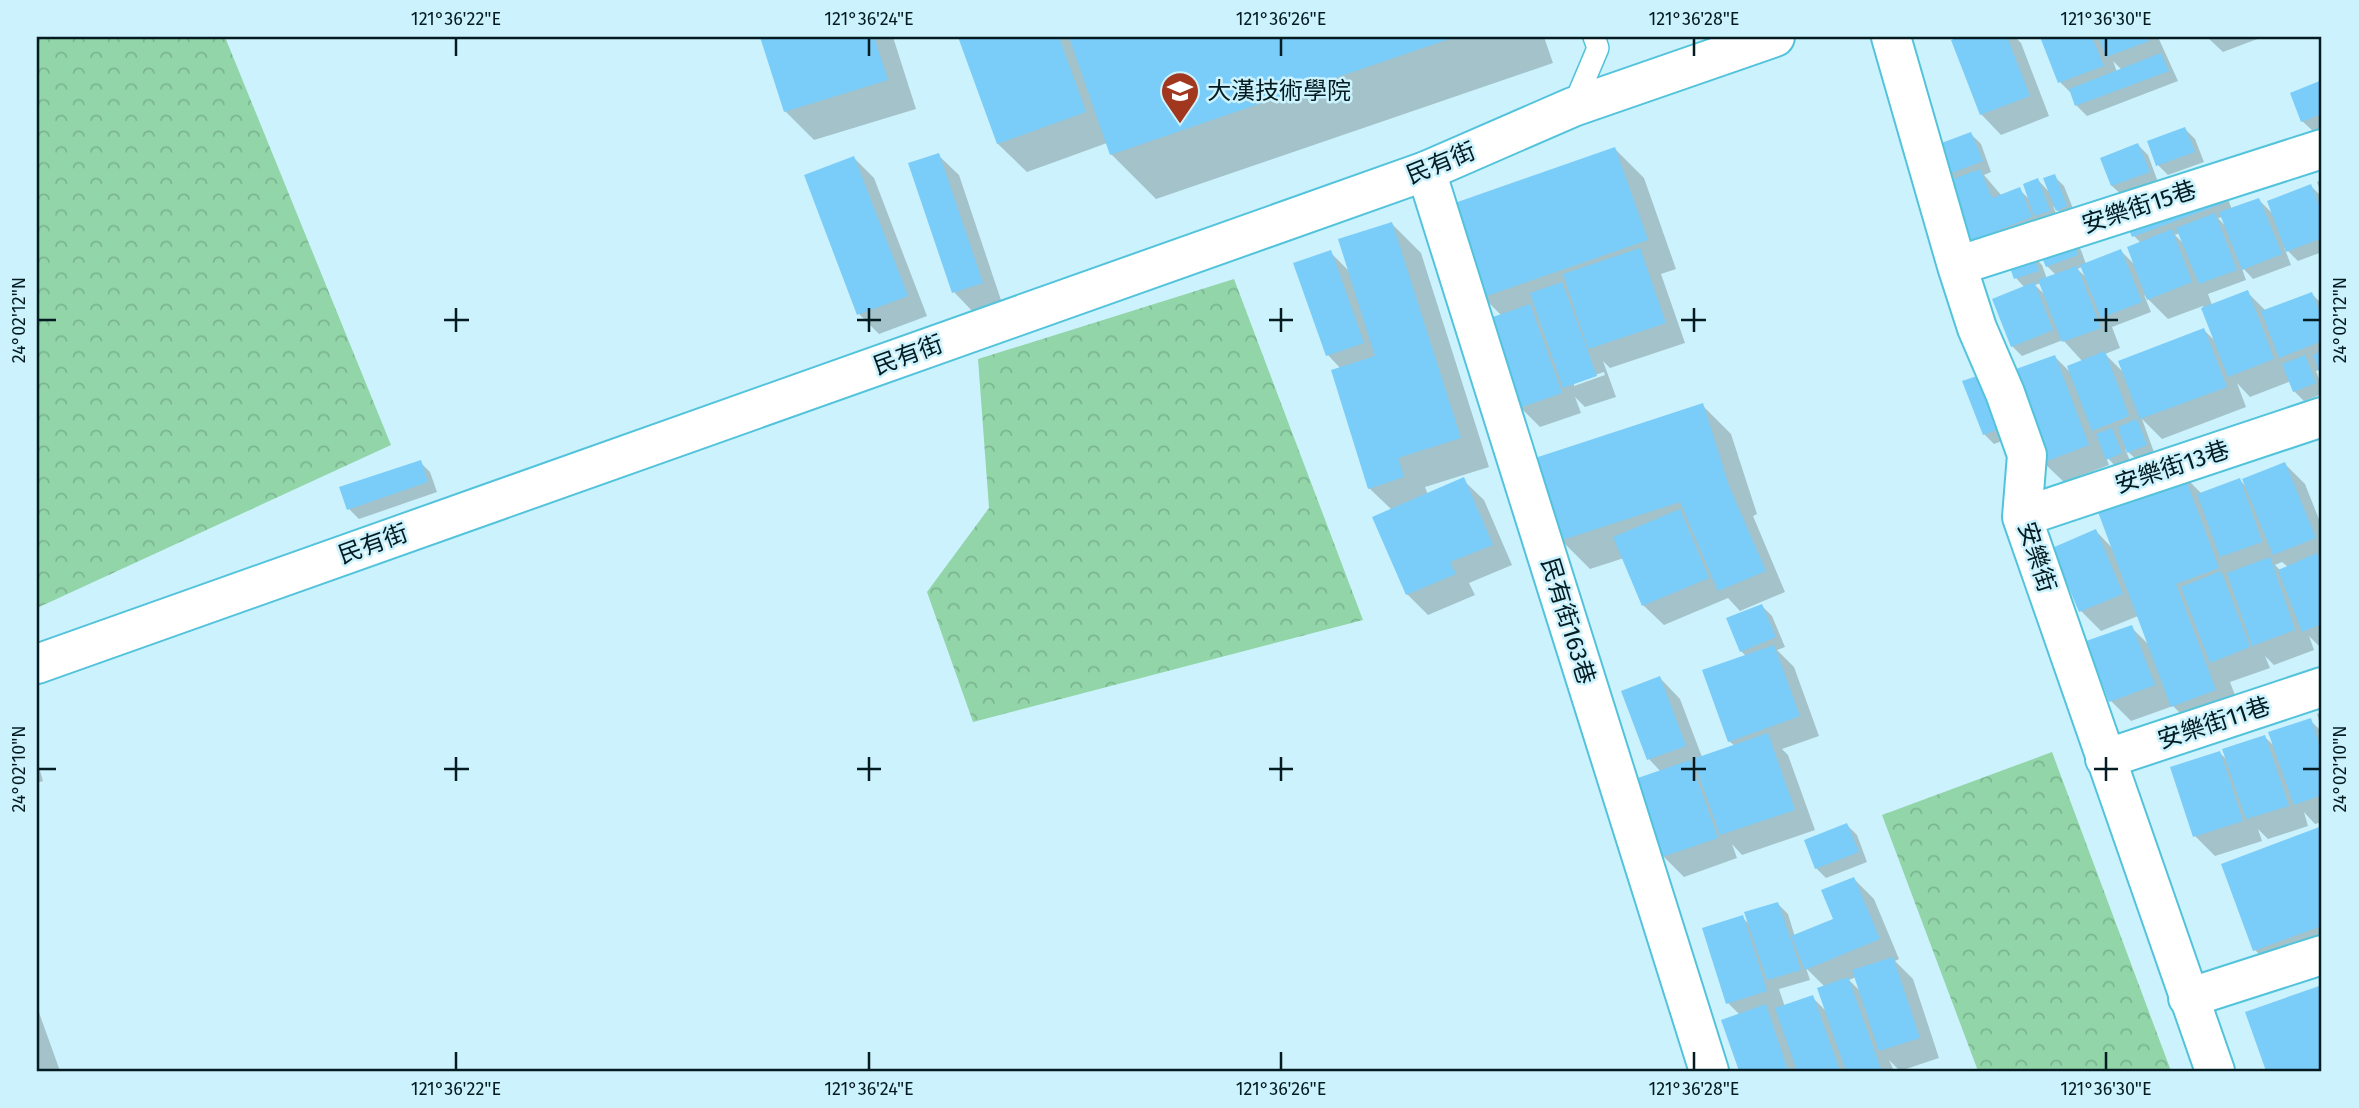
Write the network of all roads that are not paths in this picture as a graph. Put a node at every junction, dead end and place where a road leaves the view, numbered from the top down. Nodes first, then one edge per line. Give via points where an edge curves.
1 (1594, 37) edge
2 (1775, 37) edge
3 (1891, 37) edge
4 (1573, 107) junction
5 (2322, 149) edge
6 (1426, 171) junction
7 (1956, 266) junction
8 (2322, 417) edge
9 (2022, 517) junction
10 (37, 664) edge
11 (2322, 687) edge
12 (2105, 759) junction
13 (2322, 955) edge
14 (2188, 998) junction
15 (1709, 1071) edge
16 (2216, 1071) edge

1 - 4 lane via 1598,48
2 - 4 street, 民有街
3 - 7 street, 安樂街
4 - 6 street, 民有街
5 - 7 street, 安樂街15巷
6 - 10 street, 民有街
6 - 15 street, 民有街163巷
7 - 9 street, 安樂街 via 2027,455
8 - 9 street, 安樂街13巷
9 - 12 street, 安樂街
11 - 12 street, 安樂街11巷
12 - 14 street, 安樂街
13 - 14 street
14 - 16 street, 安樂街

